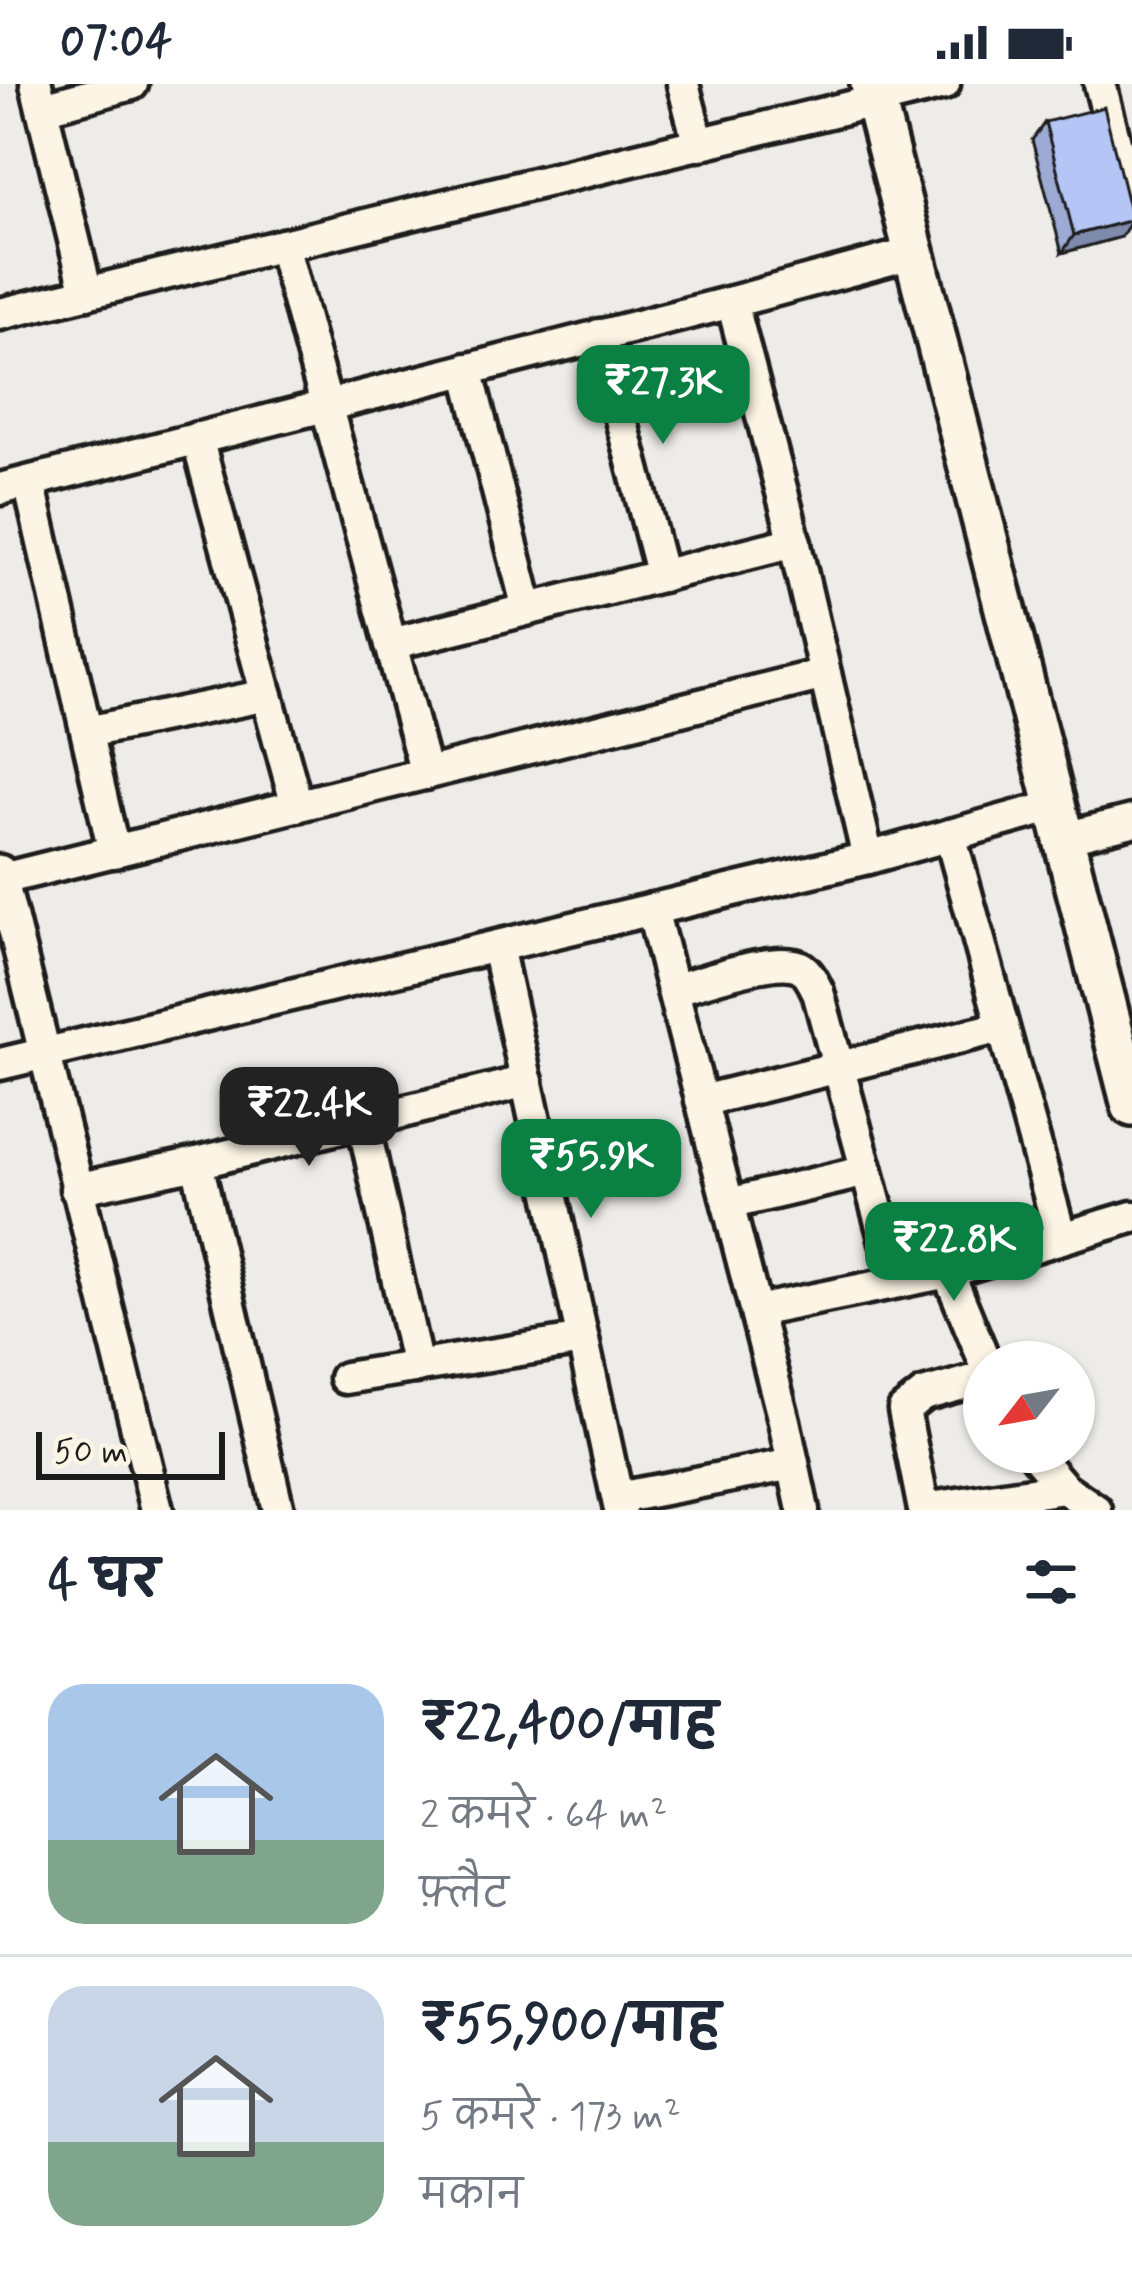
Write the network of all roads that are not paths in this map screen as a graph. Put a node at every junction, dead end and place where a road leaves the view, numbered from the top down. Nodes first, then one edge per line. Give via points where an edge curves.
1 (132, 84) edge
2 (683, 84) edge
3 (944, 84) edge
4 (1100, 84) edge
5 (873, 93) edge
6 (39, 96) edge
7 (699, 145) junction
8 (1132, 208) edge
9 (283, 245) junction
10 (913, 253) junction
11 (87, 293) junction
12 (732, 302) junction
13 (0, 314) edge
14 (599, 335) junction
15 (467, 369) junction
16 (326, 406) junction
17 (197, 438) junction
18 (15, 485) edge
19 (795, 542) junction
20 (662, 576) junction
21 (528, 609) junction
22 (391, 644) junction
23 (825, 674) junction
24 (267, 695) junction
25 (87, 732) junction
26 (426, 774) junction
27 (296, 806) junction
28 (1132, 821) edge
29 (1059, 822) junction
30 (950, 835) junction
31 (114, 851) junction
32 (868, 858) junction
33 (1, 875) edge
34 (652, 909) junction
35 (497, 946) junction
36 (673, 990) junction
37 (1122, 1025) edge
38 (1002, 1027) junction
39 (43, 1055) junction
40 (0, 1064) edge
41 (839, 1068) junction
42 (527, 1081) junction
43 (701, 1101) junction
44 (1132, 1106) edge
45 (363, 1122) junction
46 (197, 1163) junction
47 (867, 1171) junction
48 (76, 1189) junction
49 (728, 1204) junction
50 (1132, 1217) edge
51 (1061, 1238) junction
52 (949, 1272) junction
53 (897, 1282) junction
54 (756, 1310) junction
55 (583, 1340) junction
56 (977, 1341) edge
57 (417, 1366) junction
58 (345, 1378) dead end
59 (963, 1384) edge
60 (793, 1464) junction
61 (1051, 1473) edge
62 (1064, 1488) junction
63 (619, 1504) edge
64 (924, 1509) edge
65 (158, 1510) edge
66 (278, 1510) edge
67 (803, 1510) edge
68 (1096, 1510) edge

1 - 6 street
2 - 7 street
3 - 5 street
4 - 8 street
5 - 7 street
5 - 10 main road
6 - 11 street
7 - 9 street
9 - 11 street
9 - 16 street
10 - 12 street
10 - 29 main road
11 - 13 street
12 - 14 street
12 - 19 street
14 - 15 street
14 - 20 street
15 - 16 street
15 - 21 street
16 - 17 street
16 - 22 street
17 - 18 street
17 - 24 street
18 - 25 street
19 - 20 street
19 - 23 street
20 - 21 street
21 - 22 street
22 - 26 street
23 - 26 street
23 - 32 street
24 - 25 street
24 - 27 street
25 - 31 street
26 - 27 street
27 - 31 street
28 - 29 street
29 - 30 street
29 - 37 main road
30 - 32 street
30 - 38 street
31 - 33 street
32 - 34 street
33 - 39 street
34 - 35 street
34 - 36 street
35 - 39 street
35 - 42 street
36 - 41 street via 775,964 802,968 818,992
36 - 43 street
37 - 44 main road
38 - 41 street
38 - 51 street
39 - 40 street
39 - 48 street
41 - 43 street
41 - 47 street
42 - 45 street
42 - 55 street
43 - 49 street
45 - 46 street
45 - 57 street
46 - 48 street
46 - 66 street
47 - 49 street
47 - 53 street
48 - 65 street
49 - 54 street
50 - 51 street
51 - 52 street
52 - 53 street
52 - 56 street
53 - 54 street
54 - 60 street
55 - 57 street
55 - 63 street
57 - 58 street
59 - 64 street via 923,1395 904,1410
60 - 63 street
60 - 67 street
61 - 62 street
62 - 64 street
62 - 68 street

